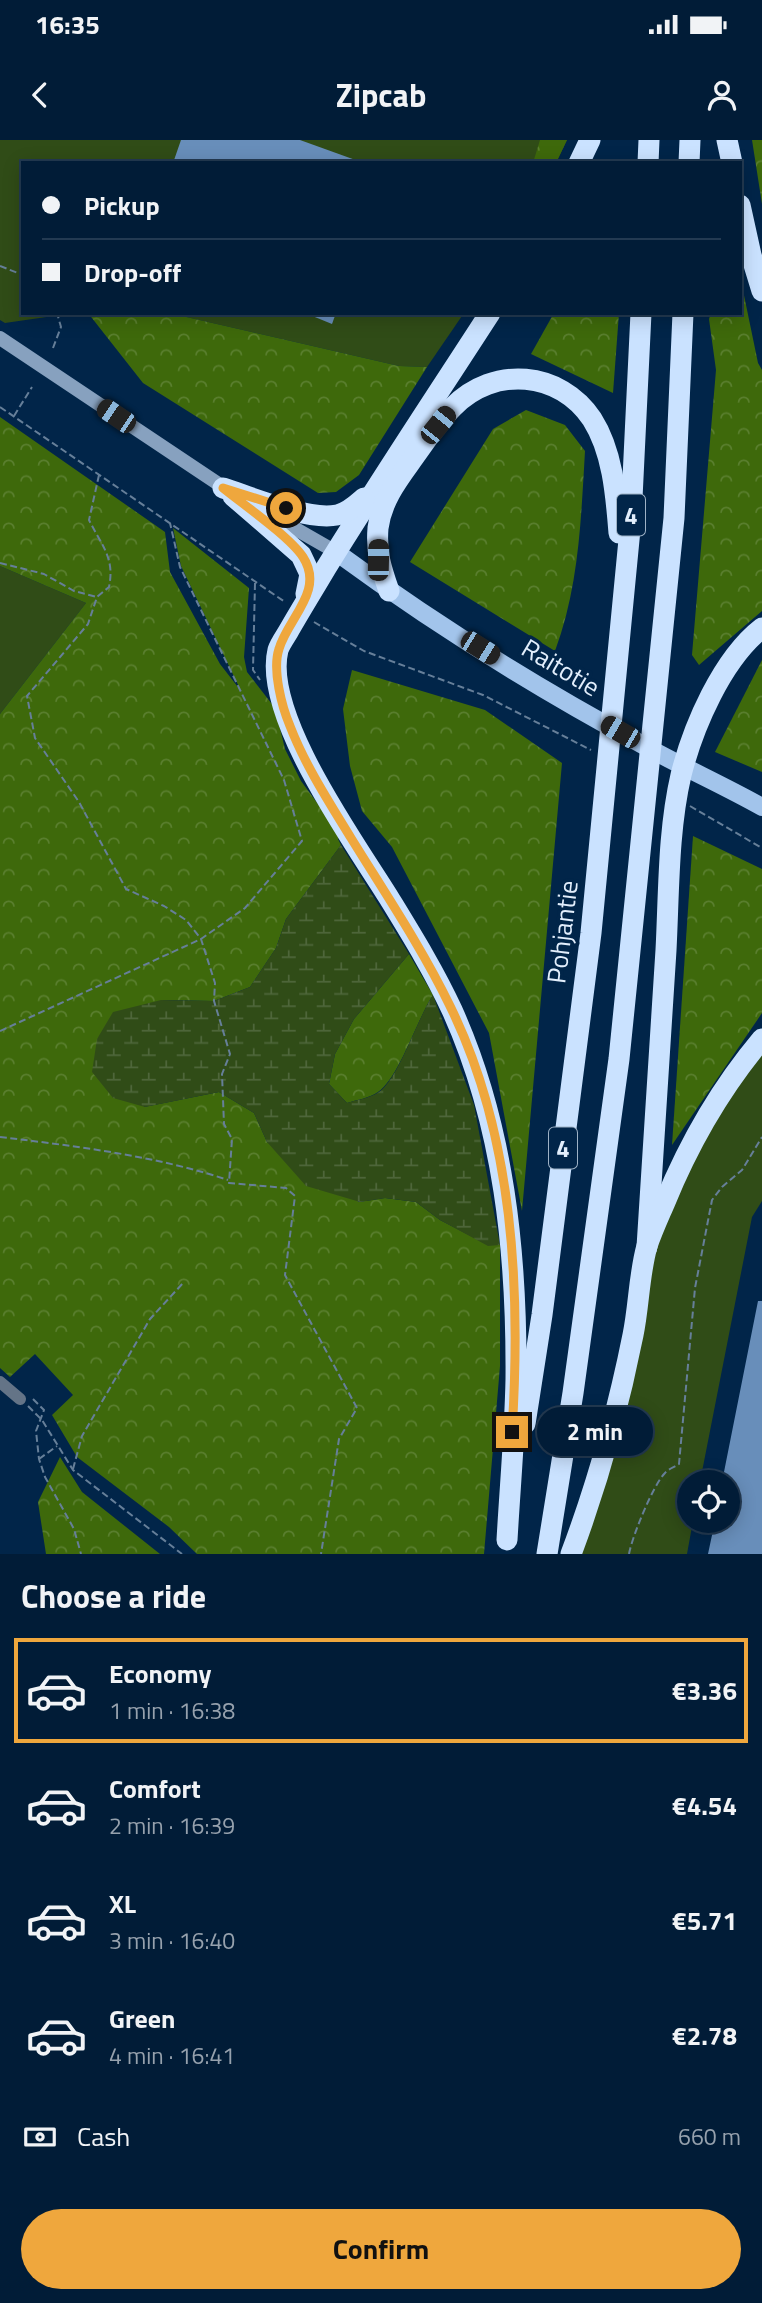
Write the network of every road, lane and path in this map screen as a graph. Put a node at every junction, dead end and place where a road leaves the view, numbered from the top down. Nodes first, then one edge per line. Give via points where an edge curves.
1 (590, 140) edge
2 (649, 140) edge
3 (691, 140) edge
4 (727, 140) edge
5 (580, 161) edge
6 (648, 161) edge
7 (690, 161) edge
8 (732, 161) edge
9 (742, 214) edge
10 (0, 266) edge
11 (21, 274) edge
12 (762, 291) edge
13 (58, 315) edge
14 (489, 315) edge
15 (641, 315) edge
16 (683, 315) edge
17 (0, 338) edge
18 (53, 348) dead end
19 (32, 387) dead end
20 (0, 407) edge
21 (14, 417) junction
22 (99, 475) junction
23 (223, 488) junction
24 (374, 489) junction
25 (170, 523) junction
26 (336, 552) junction
27 (0, 563) edge
28 (256, 582) junction
29 (389, 590) junction
30 (624, 595) junction
31 (97, 597) junction
32 (303, 612) junction
33 (762, 628) edge
34 (264, 687) dead end
35 (520, 713) dead end
36 (758, 804) edge
37 (201, 939) junction
38 (0, 1031) edge
39 (762, 1039) edge
40 (0, 1137) edge
41 (762, 1137) edge
42 (229, 1181) junction
43 (647, 1247) junction
44 (184, 1282) dead end
45 (0, 1382) edge
46 (20, 1399) joint
47 (42, 1420) junction
48 (58, 1445) junction
49 (39, 1460) junction
50 (73, 1470) junction
51 (505, 1547) edge
52 (80, 1554) edge
53 (182, 1554) edge
54 (321, 1554) edge
55 (547, 1554) edge
56 (571, 1554) edge
57 (629, 1554) edge

1 - 5 highway
2 - 6 highway
3 - 7 highway
4 - 8 highway
9 - 12 highway
10 - 11 path
13 - 18 path via 61,327
14 - 24 highway
15 - 30 highway, Pohjantie / 4
16 - 55 highway, 4 via 674,519 620,1059
17 - 23 main road, Raitotie
19 - 21 path
20 - 21 path
21 - 22 path
22 - 25 path
22 - 31 path via 89,520 113,571 109,587
23 - 24 highway via 286,508 328,515 350,510
23 - 26 main road, Raitotie
23 - 32 highway via 301,555 310,574
24 - 26 highway
25 - 28 path
25 - 37 path via 180,566 285,780 302,841 245,908
26 - 29 main road, Raitotie
26 - 32 highway
27 - 31 path via 44,574 74,591
28 - 32 path
28 - 34 path via 253,670
29 - 30 highway via 378,560 386,496 454,405 481,388 518,379 543,381 575,399 603,442 613,475
29 - 36 main road, Raitotie via 548,691
30 - 51 highway, Pohjantie / 4 via 591,933 542,1315
31 - 37 path via 88,624 27,696 35,738 79,803 126,889 186,920
32 - 35 path via 364,651
32 - 51 highway via 278,649 281,701 290,727 451,1007 486,1102 502,1173 515,1305 516,1381
33 - 43 highway via 720,680 692,740 681,777
37 - 38 path
37 - 42 path via 230,1054 222,1074 223,1124 232,1139
39 - 43 highway via 705,1117
40 - 42 path via 159,1163
41 - 57 path via 742,1170 712,1200 695,1288 679,1464 664,1473 639,1521
42 - 54 path via 286,1188 295,1196 285,1275 357,1408 339,1439
43 - 56 highway via 613,1426
44 - 50 path via 150,1319 82,1436
45 - 46 street
46 - 47 path
47 - 48 path
47 - 49 path via 36,1431
48 - 49 path
48 - 50 path
49 - 52 path via 74,1530
50 - 53 path

